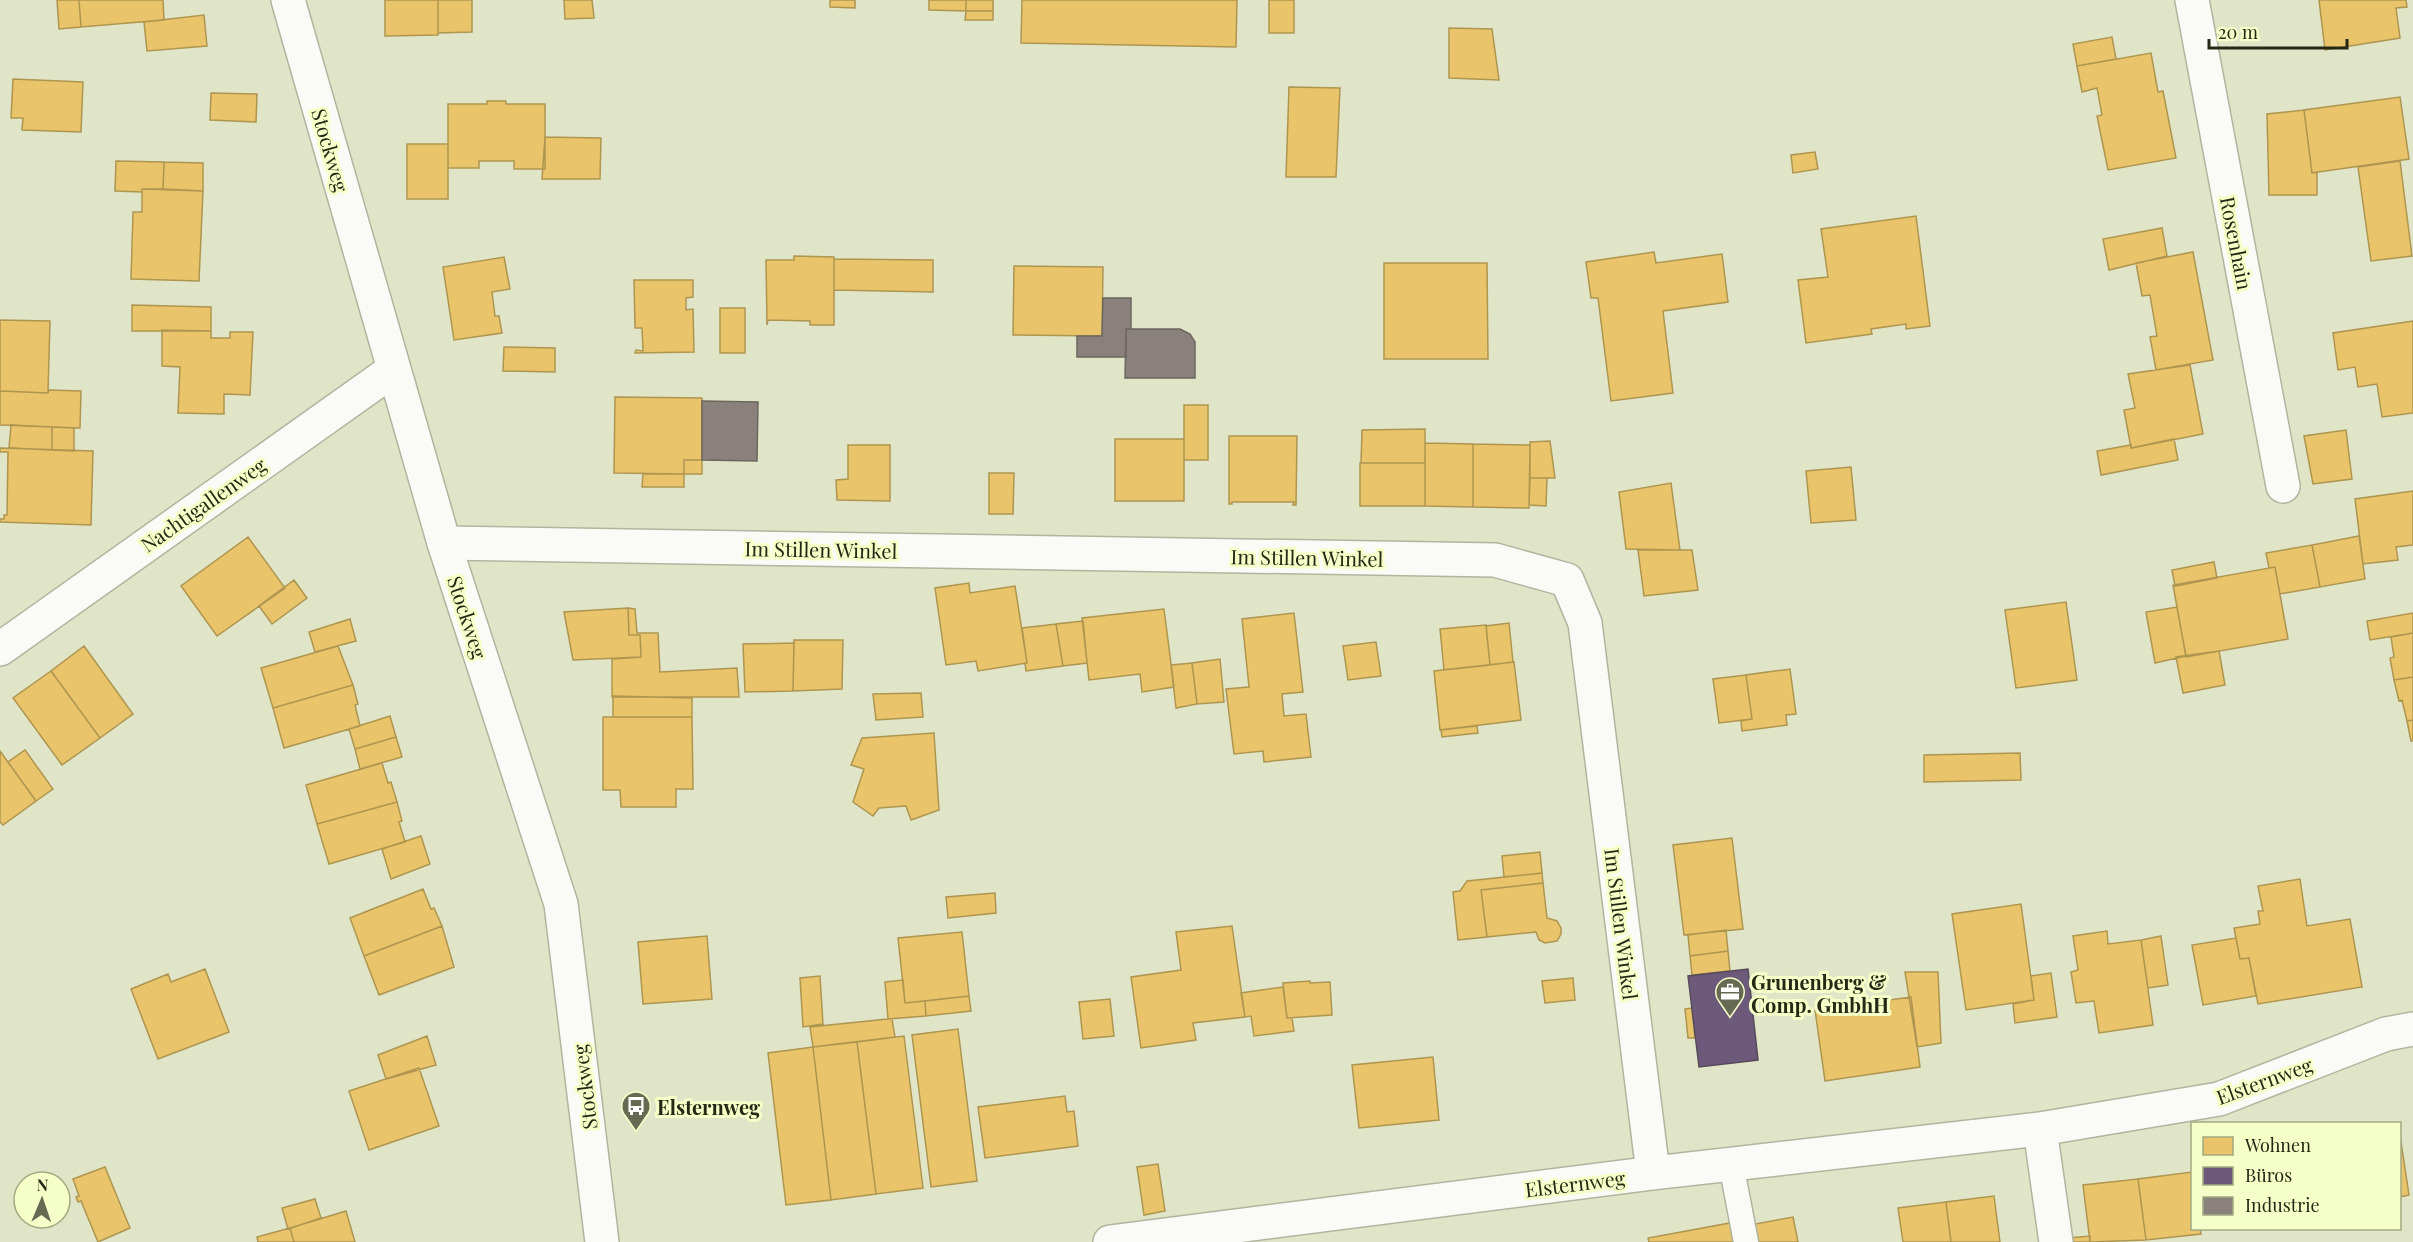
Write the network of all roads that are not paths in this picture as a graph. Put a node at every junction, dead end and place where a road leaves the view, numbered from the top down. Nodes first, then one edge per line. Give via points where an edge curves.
1 (288, 0) edge
2 (2192, 0) edge
3 (393, 370) junction
4 (2283, 486) dead end
5 (444, 543) junction
6 (4, 636) edge
7 (2413, 1029) edge
8 (2040, 1129) junction
9 (1731, 1164) junction
10 (1653, 1173) junction
11 (602, 1242) edge
12 (1110, 1242) edge
13 (1746, 1242) edge
14 (2056, 1242) edge

1 - 3 street, Stockweg
2 - 4 street, Rosenhain
3 - 5 street, Stockweg
3 - 6 street, Nachtigallenweg
5 - 10 street, Im Stillen Winkel via 1495,560 1566,580 1585,623
5 - 11 street, Stockweg via 561,904
7 - 8 street, Elsternweg via 2386,1034 2219,1099
8 - 9 street, Elsternweg
8 - 14 street
9 - 10 street, Elsternweg
9 - 13 lane
10 - 12 street, Elsternweg

